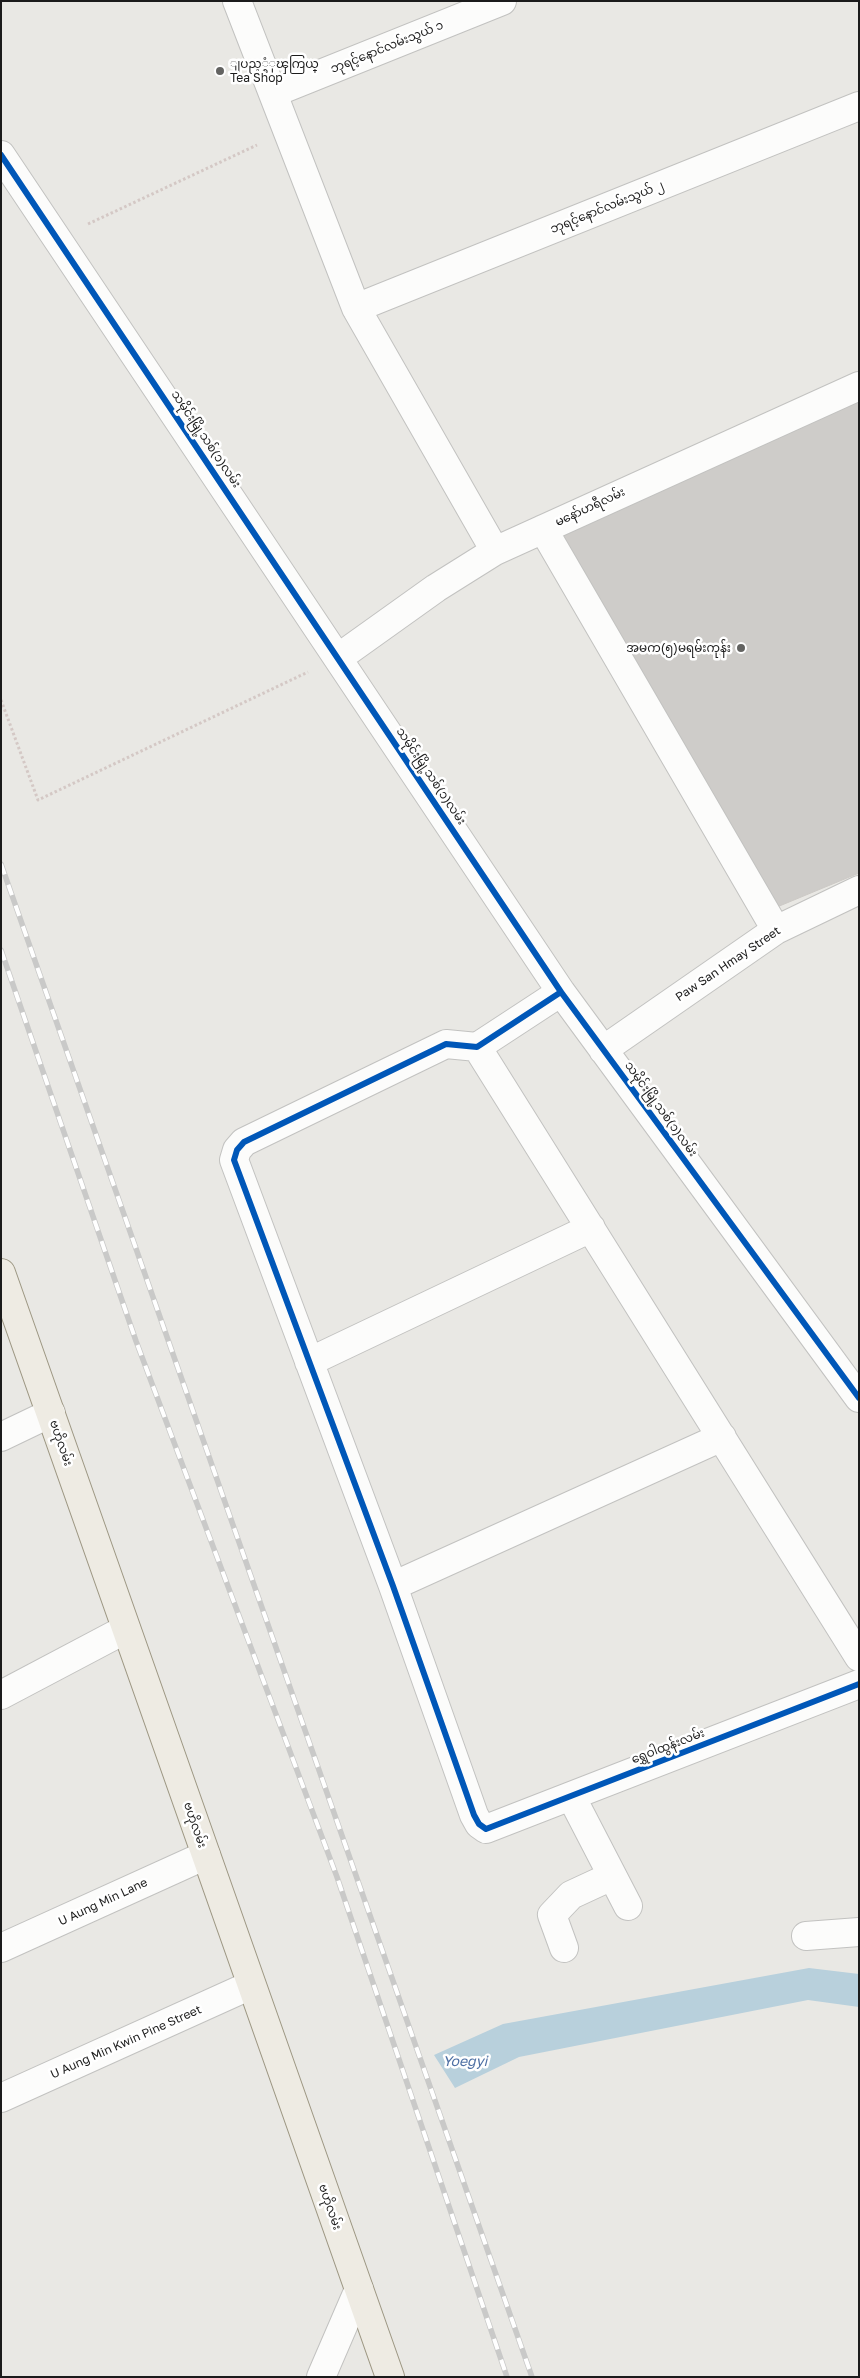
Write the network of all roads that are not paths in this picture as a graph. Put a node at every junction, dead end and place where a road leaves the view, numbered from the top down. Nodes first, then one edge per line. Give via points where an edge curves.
1 (237, 1) edge
2 (502, 1) edge
3 (273, 93) junction
4 (859, 106) edge
5 (1, 155) edge
6 (356, 308) junction
7 (859, 386) edge
8 (543, 529) junction
9 (494, 551) junction
10 (338, 658) junction
11 (859, 890) edge
12 (776, 930) junction
13 (562, 992) junction
14 (477, 1047) junction
15 (603, 1050) junction
16 (591, 1228) junction
17 (1, 1273) edge
18 (309, 1362) junction
19 (859, 1398) edge
20 (50, 1413) junction
21 (1, 1437) edge
22 (722, 1437) junction
23 (393, 1586) junction
24 (126, 1628) junction
25 (859, 1656) edge
26 (859, 1684) edge
27 (1, 1695) edge
28 (572, 1796) junction
29 (206, 1855) junction
30 (612, 1876) junction
31 (628, 1906) dead end
32 (859, 1932) edge
33 (806, 1936) dead end
34 (1, 1948) edge
35 (564, 1948) dead end
36 (251, 1985) junction
37 (1, 2098) edge
38 (359, 2289) junction
39 (321, 2377) edge
40 (390, 2377) edge

1 - 3 street
2 - 3 street, ဘုရင့်နောင်လမ်းသွယ် ၁
3 - 6 street
4 - 6 street, ဘုရင့်နောင်လမ်းသွယ် ၂
5 - 10 street, သမိုင်းမြို့သစ်(၁)လမ်း
6 - 9 street
7 - 8 street, မနော်ဟရီလမ်း
8 - 9 street, မနော်ဟရီလမ်း
8 - 12 street
9 - 10 street, မနော်ဟရီလမ်း
10 - 13 street, သမိုင်းမြို့သစ်(၁)လမ်း
11 - 12 street, Paw San Hmay Street
12 - 15 street, Paw San Hmay Street
13 - 14 street
13 - 15 street, သမိုင်းမြို့သစ်(၁)လမ်း
14 - 16 street
14 - 18 street via 446,1044 244,1142 237,1150 234,1160
15 - 19 street, သမိုင်းမြို့သစ်(၁)လမ်း
16 - 18 street
16 - 22 street
17 - 20 main road, ဗဟိုလမ်း
18 - 23 street
20 - 21 street
20 - 24 main road, ဗဟိုလမ်း
22 - 23 street
22 - 25 street
23 - 28 street, ရွှေဝါထွန်းလမ်း via 479,1824 486,1829
24 - 27 street
24 - 29 main road, ဗဟိုလမ်း
26 - 28 street, ရွှေဝါထွန်းလမ်း
28 - 30 street
29 - 34 street, U Aung Min Lane
29 - 36 main road, ဗဟိုလမ်း
30 - 31 street
30 - 35 street via 570,1895 552,1915
32 - 33 street
36 - 37 street, U Aung Min Kwin Pine Street
36 - 38 main road, ဗဟိုလမ်း
38 - 39 street
38 - 40 main road, ဗဟိုလမ်း

